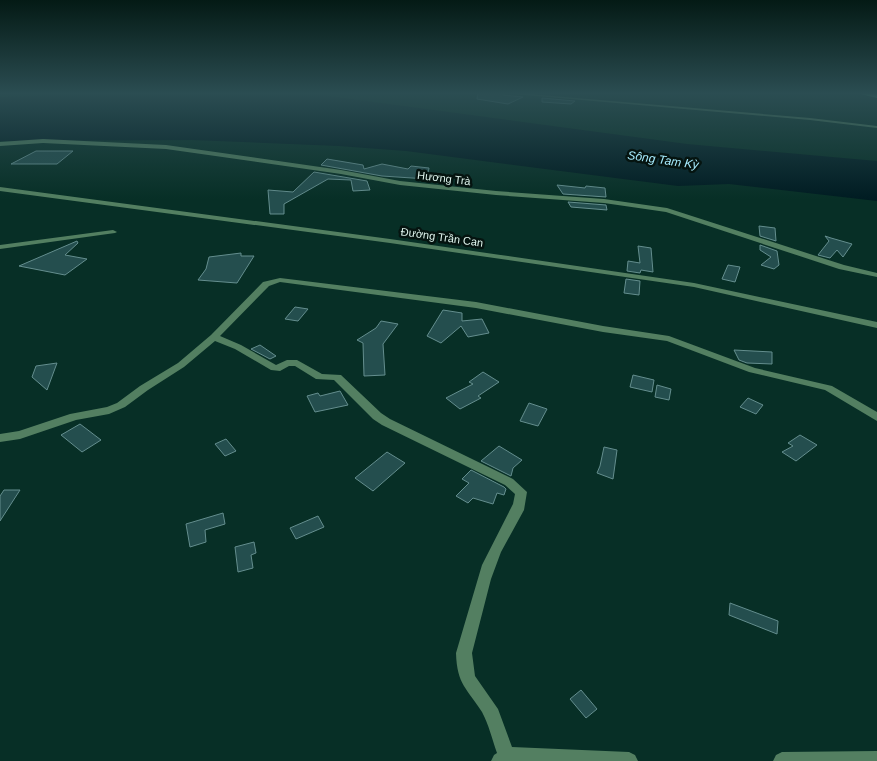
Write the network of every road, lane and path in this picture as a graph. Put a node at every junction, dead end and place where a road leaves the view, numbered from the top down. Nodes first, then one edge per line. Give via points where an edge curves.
1 (0, 144) edge
2 (0, 189) edge
3 (113, 232) dead end
4 (0, 247) edge
5 (877, 275) edge
6 (877, 326) edge
7 (214, 337) junction
8 (877, 417) edge
9 (0, 438) edge
10 (503, 759) edge
11 (877, 760) edge
12 (629, 761) edge
13 (782, 761) edge

1 - 5 street, Hương Trà via 43,141 148,145 408,184 646,206
2 - 6 street, Đường Trần Can via 694,285
3 - 4 street
7 - 8 street via 266,284 280,280 300,282 476,305 669,339 752,370 828,388
7 - 9 street via 181,365 121,405
7 - 10 street via 274,368 297,363 320,377 337,377 386,422 509,482 521,492 518,511 492,559 464,653 466,677 492,714
10 - 12 street
11 - 13 street

